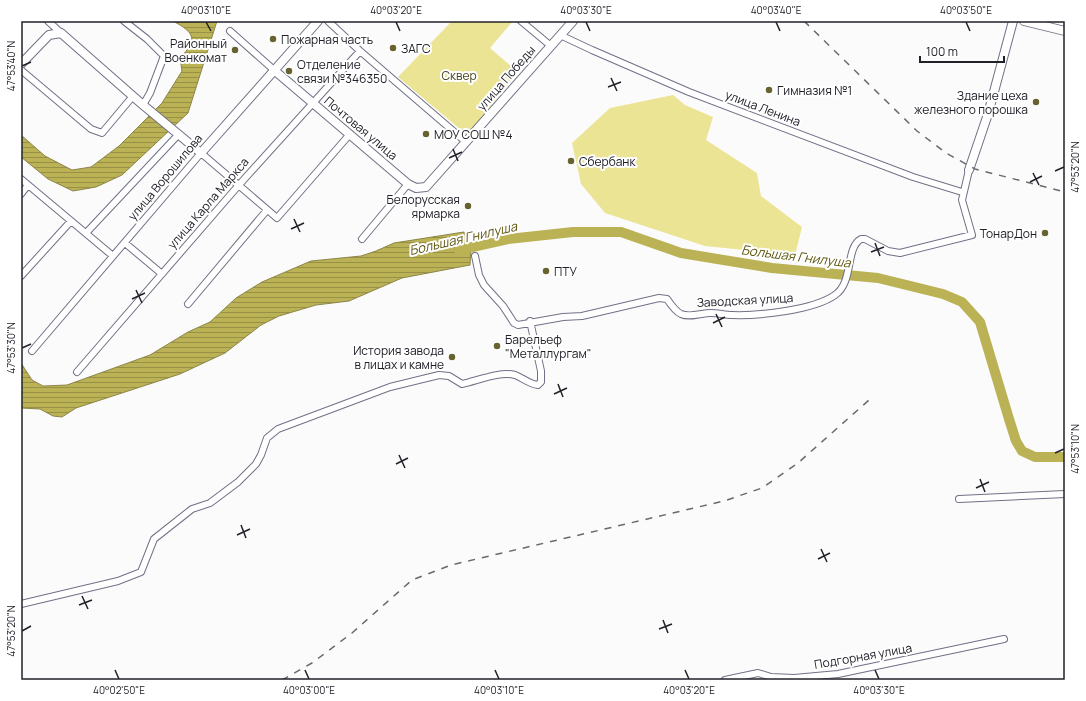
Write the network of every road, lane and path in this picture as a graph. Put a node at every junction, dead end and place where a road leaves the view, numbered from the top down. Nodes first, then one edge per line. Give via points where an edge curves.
1 (48, 21) edge
2 (124, 21) edge
3 (318, 21) edge
4 (328, 21) edge
5 (521, 21) edge
6 (573, 21) edge
7 (1013, 21) edge
8 (1024, 21) edge
9 (230, 31) dead end
10 (1065, 31) edge
11 (61, 32) junction
12 (560, 35) junction
13 (551, 46) junction
14 (360, 51) junction
15 (21, 64) edge
16 (21, 70) edge
17 (274, 70) junction
18 (133, 96) junction
19 (311, 102) junction
20 (143, 105) junction
21 (175, 133) junction
22 (350, 134) junction
23 (466, 142) junction
24 (201, 153) junction
25 (969, 170) joint
26 (21, 179) edge
27 (408, 184) junction
28 (28, 185) junction
29 (238, 186) junction
30 (962, 192) junction
31 (21, 194) edge
32 (267, 210) junction
33 (71, 220) junction
34 (86, 233) junction
35 (362, 239) dead end
36 (125, 243) junction
37 (113, 256) junction
38 (475, 256) dead end
39 (162, 274) junction
40 (21, 276) edge
41 (188, 304) dead end
42 (530, 321) junction
43 (32, 351) dead end
44 (77, 372) dead end
45 (1065, 494) edge
46 (959, 499) dead end
47 (21, 604) edge
48 (1004, 639) dead end
49 (839, 677) edge
50 (725, 680) edge

1 - 11 street
2 - 20 street via 164,56
3 - 17 main road, улица Ворошилова
4 - 14 street
5 - 13 street
6 - 12 main road, улица Победы
7 - 25 main road via 988,114
8 - 10 main road
9 - 17 street, Почтовая улица
11 - 15 main road via 49,35
11 - 18 main road
12 - 13 main road, улица Победы
12 - 30 street, улица Ленина via 689,92 913,178
13 - 23 main road, улица Победы
14 - 19 street, улица Карла Маркса
14 - 23 street
16 - 18 street via 91,129 102,132
17 - 19 main road, Почтовая улица
17 - 24 main road, улица Ворошилова
18 - 20 main road
19 - 22 main road, Почтовая улица
19 - 29 street, улица Карла Маркса
20 - 21 main road
21 - 24 main road
21 - 34 street
22 - 27 main road, Почтовая улица
22 - 32 street via 277,218
23 - 27 main road, улица Победы via 426,187 416,188
24 - 29 street
24 - 36 street, улица Ворошилова
25 - 30 street
26 - 28 street
27 - 35 street
28 - 31 street
28 - 33 street
29 - 32 street
29 - 39 street, улица Карла Маркса
30 - 42 street, Заводская улица via 972,235 900,253 888,251 861,239 855,245 846,281 841,290 829,299 790,311 686,316 676,311 667,299 659,298 582,316
32 - 41 street
33 - 34 street
33 - 40 street
34 - 37 street
36 - 37 street, улица Ворошилова
36 - 39 street
37 - 43 street, улица Ворошилова
38 - 42 street, Заводская улица via 484,285 514,323 518,325
39 - 44 street, улица Карла Маркса
42 - 47 street via 541,377 538,385 506,374 462,384 449,376 439,375 384,389 278,429 267,438 262,455 256,464 238,482 210,503 192,509 154,539 141,572 118,581
45 - 46 street
48 - 49 street, Подгорная улица
49 - 50 street, Подгорная улица via 794,678 758,673

